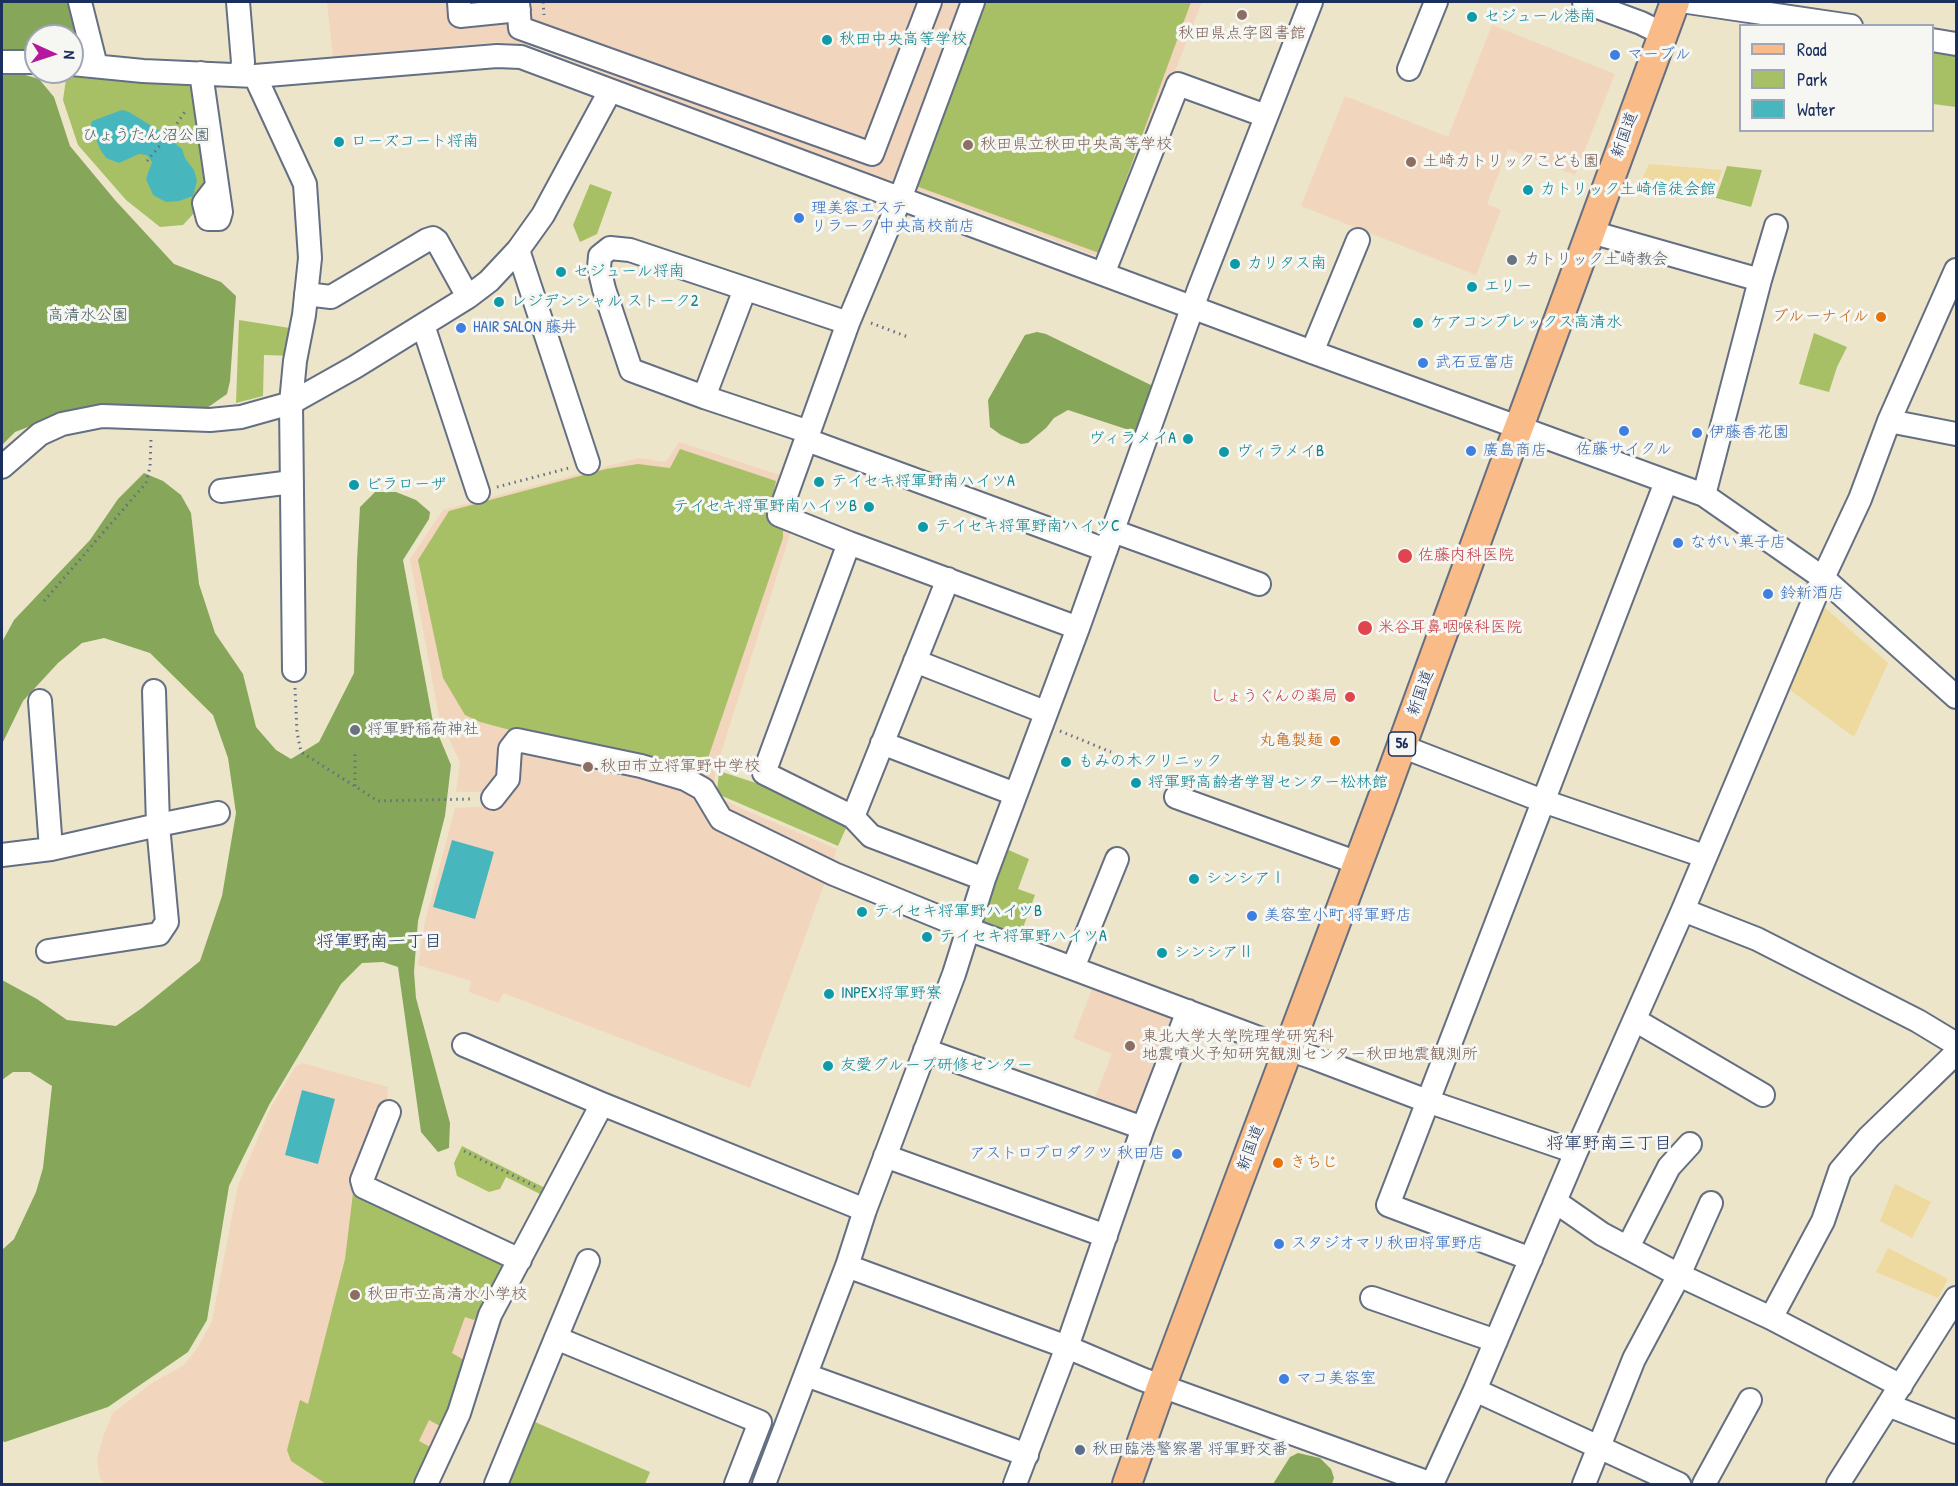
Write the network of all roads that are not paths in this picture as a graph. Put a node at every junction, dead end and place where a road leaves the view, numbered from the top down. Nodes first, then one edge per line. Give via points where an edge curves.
1 (80, 2) edge
2 (238, 2) edge
3 (459, 2) edge
4 (930, 2) edge
5 (973, 2) edge
6 (1311, 2) edge
7 (1436, 2) edge
8 (1584, 2) edge
9 (1675, 2) edge
10 (1688, 2) edge
11 (518, 6) edge
12 (1837, 24) edge
13 (1663, 34) junction
14 (1934, 40) edge
15 (1956, 44) edge
16 (2, 62) edge
17 (24, 62) edge
18 (84, 65) edge
19 (96, 66) junction
20 (1408, 69) dead end
21 (201, 73) junction
22 (248, 76) junction
23 (610, 91) junction
24 (1266, 116) junction
25 (217, 186) dead end
26 (900, 199) junction
27 (1776, 226) dead end
28 (1591, 232) junction
29 (1358, 240) dead end
30 (518, 250) junction
31 (1956, 270) edge
32 (1103, 274) junction
33 (1760, 280) junction
34 (745, 289) junction
35 (306, 294) junction
36 (468, 297) junction
37 (1193, 307) junction
38 (850, 319) junction
39 (423, 325) junction
40 (1312, 352) junction
41 (704, 397) junction
42 (291, 403) junction
43 (1889, 421) junction
44 (1520, 428) junction
45 (1956, 434) edge
46 (808, 436) junction
47 (588, 463) road end
48 (2, 467) edge
49 (292, 482) junction
50 (1666, 482) junction
51 (221, 491) dead end
52 (477, 492) road end
53 (1704, 495) junction
54 (1109, 541) junction
55 (849, 543) junction
56 (1823, 578) junction
57 (948, 579) junction
58 (1259, 584) dead end
59 (1078, 628) junction
60 (915, 661) junction
61 (294, 670) road end
62 (154, 691) dead end
63 (1956, 697) edge
64 (40, 701) dead end
65 (1043, 718) junction
66 (882, 743) junction
67 (1401, 746) junction
68 (1015, 794) junction
69 (1176, 797) dead end
70 (494, 798) road end
71 (1543, 801) junction
72 (218, 813) dead end
73 (853, 817) junction
74 (158, 825) junction
75 (51, 849) junction
76 (2, 855) edge
77 (1704, 856) junction
78 (1117, 859) dead end
79 (1358, 863) junction
80 (984, 879) junction
81 (1683, 910) junction
82 (968, 929) junction
83 (48, 951) dead end
84 (1073, 968) junction
85 (1188, 1011) junction
86 (1635, 1020) junction
87 (1956, 1044) edge
88 (464, 1045) dead end
89 (1288, 1049) junction
90 (925, 1050) junction
91 (1956, 1053) edge
92 (1763, 1095) dead end
93 (1426, 1101) junction
94 (602, 1104) junction
95 (389, 1112) dead end
96 (1143, 1128) junction
97 (1690, 1144) dead end
98 (1576, 1152) junction
99 (885, 1156) junction
100 (1556, 1202) junction
101 (1711, 1203) dead end
102 (865, 1210) junction
103 (1106, 1236) junction
104 (1628, 1248) junction
105 (1531, 1259) junction
106 (520, 1260) junction
107 (588, 1261) dead end
108 (847, 1266) junction
109 (1679, 1275) junction
110 (1372, 1298) dead end
111 (1956, 1298) edge
112 (1771, 1318) junction
113 (556, 1338) junction
114 (1496, 1341) junction
115 (1067, 1347) junction
116 (806, 1375) junction
117 (1162, 1385) junction
118 (1475, 1390) junction
119 (1894, 1396) junction
120 (1750, 1400) dead end
121 (1956, 1432) edge
122 (1600, 1449) junction
123 (1027, 1455) junction
124 (772, 1482) edge
125 (426, 1485) edge
126 (496, 1485) edge
127 (736, 1485) edge
128 (1015, 1485) edge
129 (1127, 1485) edge
130 (1432, 1485) edge
131 (1584, 1485) edge
132 (1679, 1485) edge
133 (1704, 1485) edge
134 (1838, 1485) edge

1 - 19 street
2 - 22 street via 243,62
3 - 11 street via 460,16
4 - 11 street via 872,154 520,28
5 - 26 street
6 - 24 street
7 - 20 street
8 - 13 street
9 - 13 main road, 新国道 / 56
10 - 12 street
13 - 28 main road, 新国道 / 56
14 - 15 street
16 - 17 street
18 - 19 street
19 - 21 street
21 - 22 street
21 - 25 street
22 - 23 street via 497,56 521,57
22 - 35 street via 305,184 310,258
23 - 26 street
23 - 30 street via 543,215
24 - 32 street via 1178,84
24 - 37 street
26 - 32 street
26 - 38 street
27 - 33 street
28 - 33 street
28 - 44 main road, 新国道 / 56
29 - 40 street
30 - 36 street
30 - 47 street
31 - 43 street
32 - 37 street
33 - 53 street
34 - 38 street
34 - 41 street
34 - 41 street via 630,250 610,248 600,256 604,289 632,370
35 - 36 street via 331,297 434,238
35 - 42 street
36 - 39 street
37 - 40 street
37 - 54 street
38 - 46 street
39 - 42 street
39 - 52 street
40 - 44 street
41 - 46 street
42 - 48 street via 210,420 102,416 62,424 40,434
42 - 49 street
43 - 45 street
43 - 56 street via 1860,499
44 - 50 street
44 - 67 main road, 新国道 / 56
46 - 54 street
46 - 55 street via 779,515
49 - 51 street
49 - 61 street
50 - 53 street
50 - 71 street
53 - 56 street
54 - 58 street
54 - 59 street
55 - 57 street
55 - 73 street via 764,773
56 - 63 street
56 - 77 street
57 - 59 street
57 - 60 street
59 - 65 street
60 - 65 street
60 - 66 street
62 - 74 street
64 - 75 street
65 - 68 street
66 - 68 street
66 - 73 street
67 - 71 street
67 - 79 main road, 新国道 / 56
68 - 80 street
69 - 79 street
70 - 82 street via 508,779 510,749 518,740 641,766 685,779 703,789 721,819 778,848
71 - 77 street
71 - 93 street
72 - 74 street
73 - 80 street via 871,836
74 - 75 street
74 - 83 street via 167,922 159,934
75 - 76 street
77 - 81 street
78 - 84 street
79 - 89 main road, 新国道 / 56
80 - 82 street
81 - 86 street
81 - 87 street via 1757,939
82 - 84 street
82 - 90 street
84 - 85 street
85 - 89 street
85 - 96 street
86 - 92 street
86 - 98 street
88 - 94 street
89 - 93 street
89 - 117 main road, 新国道 / 56
90 - 96 street
90 - 99 street
91 - 112 street via 1869,1137 1840,1171 1823,1221
93 - 98 street
93 - 105 street via 1388,1205
94 - 102 street
94 - 106 street
95 - 106 street via 362,1180 364,1187
96 - 103 street
97 - 104 street via 1669,1167
98 - 100 street
99 - 102 street
99 - 103 street
100 - 104 street
100 - 105 street
101 - 109 street
102 - 108 street
103 - 115 street
104 - 109 street
105 - 114 street
106 - 125 street via 490,1315 459,1413
107 - 113 street
108 - 115 street
108 - 116 street
109 - 112 street
109 - 122 street via 1634,1359
110 - 114 street
111 - 119 street
112 - 119 street
113 - 126 street
113 - 127 street via 760,1422
114 - 118 street
115 - 117 street
115 - 123 street
116 - 123 street
116 - 124 street
117 - 129 main road, 新国道 / 56
117 - 130 street
118 - 122 street
118 - 130 street
119 - 121 street
119 - 134 street
120 - 133 street
122 - 131 street
122 - 132 street
123 - 128 street

